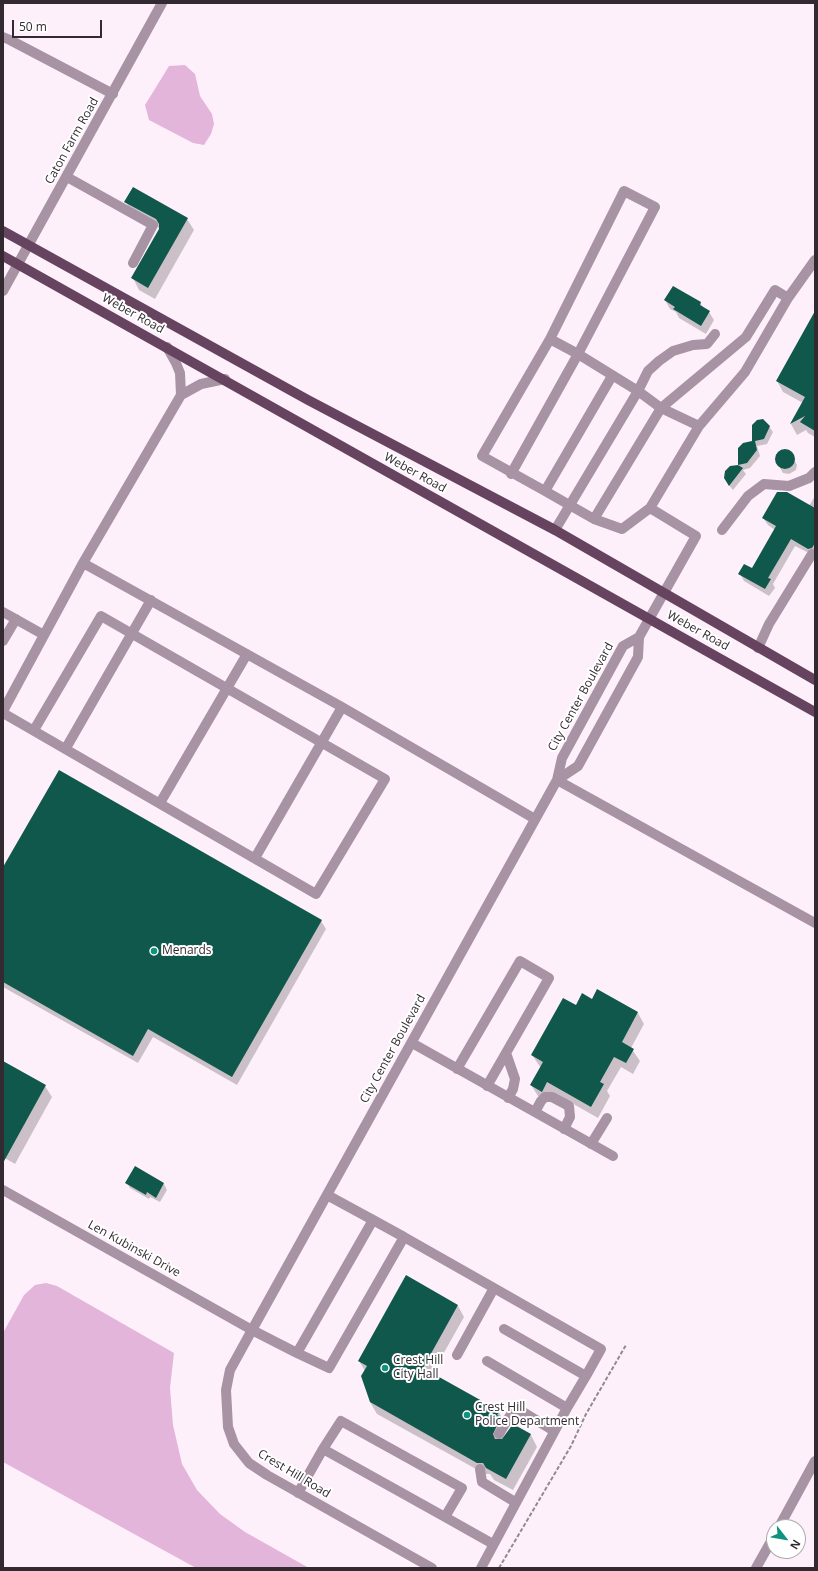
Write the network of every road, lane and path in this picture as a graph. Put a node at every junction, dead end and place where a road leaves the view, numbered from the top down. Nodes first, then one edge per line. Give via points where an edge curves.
1 (162, 3) edge
2 (3, 37) edge
3 (113, 94) junction
4 (67, 177) junction
5 (3, 231) edge
6 (28, 245) junction
7 (3, 256) edge
8 (815, 260) edge
9 (133, 263) dead end
10 (18, 265) junction
11 (3, 291) edge
12 (788, 298) junction
13 (715, 334) dead end
14 (550, 339) junction
15 (167, 347) junction
16 (578, 354) junction
17 (612, 376) junction
18 (225, 379) junction
19 (638, 391) junction
20 (181, 394) junction
21 (661, 408) junction
22 (699, 426) junction
23 (815, 472) edge
24 (511, 474) junction
25 (545, 491) junction
26 (569, 507) junction
27 (650, 508) junction
28 (594, 520) junction
29 (555, 530) junction
30 (722, 530) dead end
31 (812, 554) dead end
32 (83, 563) junction
33 (663, 592) junction
34 (151, 600) junction
35 (3, 612) edge
36 (16, 619) junction
37 (649, 619) junction
38 (132, 633) junction
39 (44, 635) junction
40 (639, 637) junction
41 (3, 641) edge
42 (758, 648) junction
43 (247, 654) junction
44 (815, 680) edge
45 (227, 688) junction
46 (342, 707) junction
47 (3, 712) edge
48 (815, 712) edge
49 (34, 730) junction
50 (322, 742) junction
51 (66, 748) junction
52 (557, 780) junction
53 (160, 803) junction
54 (535, 819) junction
55 (255, 858) junction
56 (815, 923) edge
57 (412, 1043) junction
58 (506, 1053) junction
59 (457, 1069) junction
60 (487, 1086) junction
61 (508, 1098) junction
62 (535, 1112) junction
63 (607, 1118) dead end
64 (564, 1129) junction
65 (591, 1144) junction
66 (613, 1156) dead end
67 (3, 1190) edge
68 (327, 1195) junction
69 (373, 1220) junction
70 (404, 1237) junction
71 (494, 1288) junction
72 (504, 1329) dead end
73 (252, 1330) junction
74 (626, 1345) dead end
75 (297, 1353) junction
76 (458, 1355) dead end
77 (487, 1361) dead end
78 (586, 1376) junction
79 (567, 1408) junction
80 (554, 1431) junction
81 (499, 1434) dead end
82 (323, 1449) junction
83 (815, 1461) edge
84 (480, 1469) dead end
85 (298, 1493) junction
86 (515, 1502) junction
87 (445, 1517) junction
88 (783, 1519) edge
89 (493, 1544) junction
90 (766, 1550) edge
91 (432, 1568) edge
92 (481, 1568) edge
93 (499, 1568) edge
94 (756, 1568) edge

1 - 3 street, Caton Farm Road
2 - 3 street
3 - 4 street, Caton Farm Road
4 - 6 street, Caton Farm Road
4 - 9 street via 153,225
5 - 6 main road, Weber Road
6 - 10 street, Caton Farm Road
6 - 29 main road, Weber Road via 308,400
7 - 10 main road, Weber Road
8 - 12 street
10 - 11 street, Caton Farm Road
10 - 15 main road, Weber Road
12 - 21 street via 775,290 746,337
12 - 22 street via 745,372
13 - 19 street via 707,344 693,345 668,354 648,371
14 - 16 street
14 - 16 street via 624,191 655,207
14 - 24 street via 482,456
15 - 18 main road, Weber Road
15 - 20 street via 180,373
16 - 17 street
16 - 24 street
17 - 19 street
17 - 25 street
18 - 20 street via 201,384
18 - 37 main road, Weber Road
19 - 21 street
19 - 26 street
20 - 32 street
21 - 22 street
21 - 28 street
22 - 27 street
23 - 30 street via 809,478 789,486 764,484 748,496
24 - 25 street
25 - 26 street
26 - 28 street
26 - 29 street
27 - 28 street via 622,529
27 - 33 street via 696,536
29 - 33 main road, Weber Road
31 - 42 street via 769,624
32 - 34 street
32 - 39 street
33 - 37 street
33 - 42 main road, Weber Road
34 - 38 street
34 - 43 street
35 - 36 street
36 - 39 street
36 - 41 street
37 - 40 street
37 - 48 main road, Weber Road
38 - 45 street
38 - 49 street via 101,616
38 - 51 street
39 - 47 street
40 - 52 street, City Center Boulevard via 623,646 562,758
40 - 52 street, City Center Boulevard via 638,657 578,766
42 - 44 main road, Weber Road
43 - 45 street
43 - 46 street
45 - 50 street
45 - 53 street
46 - 50 street
46 - 54 street
47 - 49 street
49 - 51 street
50 - 55 street
50 - 55 street via 385,779 316,894
51 - 53 street
52 - 54 street, City Center Boulevard
52 - 56 street
53 - 55 street
54 - 57 street, City Center Boulevard
57 - 59 street
57 - 68 street, City Center Boulevard
58 - 59 street via 549,978 520,961
58 - 60 street
58 - 61 street via 515,1080
59 - 60 street
60 - 61 street
61 - 62 street
62 - 64 street
62 - 64 street via 545,1097 552,1097 569,1106 570,1117
63 - 65 street
64 - 65 street
65 - 66 street
67 - 73 street, Len Kubinski Drive
68 - 69 street
68 - 73 street, City Center Boulevard
69 - 70 street
69 - 75 street
70 - 71 street
70 - 75 street, Len Kubinski Drive via 329,1368
71 - 76 street
71 - 78 street via 601,1349
72 - 78 street
73 - 75 street, Len Kubinski Drive
73 - 85 street, Crest Hill Road via 230,1370 226,1390 228,1427 234,1444 249,1463
74 - 93 path via 586,1414 571,1446
77 - 79 street
78 - 79 street
79 - 80 street
80 - 81 street via 517,1411 511,1414
80 - 86 street
82 - 85 street
82 - 87 street
82 - 87 street via 341,1421 429,1469 462,1488
83 - 88 street
84 - 86 street via 482,1482
85 - 91 street, Crest Hill Road
86 - 89 street
87 - 89 street
89 - 92 street
90 - 94 street

